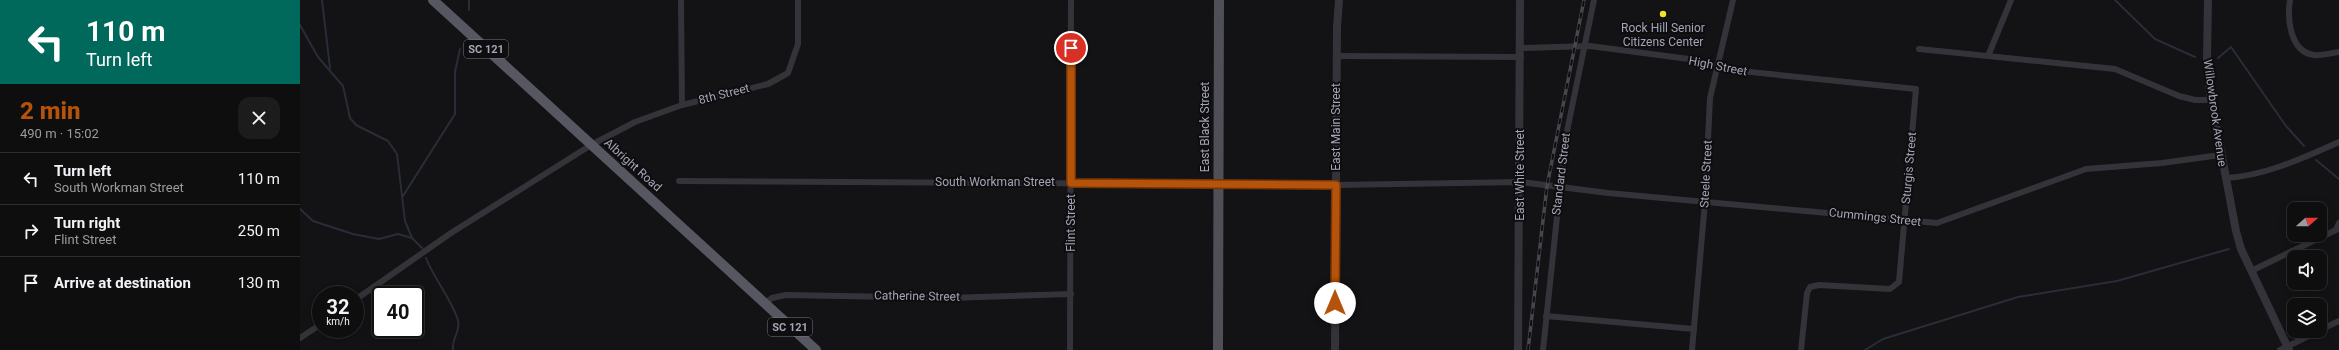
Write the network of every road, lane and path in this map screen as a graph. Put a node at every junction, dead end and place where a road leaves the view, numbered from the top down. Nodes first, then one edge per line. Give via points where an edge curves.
1 (432, 0) edge
2 (681, 0) edge
3 (798, 0) edge
4 (1071, 0) edge
5 (1219, 0) edge
6 (1339, 0) edge
7 (1520, 0) edge
8 (1594, 0) edge
9 (1733, 0) edge
10 (2011, 0) edge
11 (2208, 0) edge
12 (2290, 0) edge
13 (1584, 47) junction
14 (1521, 48) junction
15 (1919, 49) dead end
16 (2339, 52) edge
17 (1337, 56) junction
18 (1988, 56) junction
19 (1521, 57) junction
20 (1716, 67) junction
21 (1916, 89) joint
22 (2211, 100) junction
23 (682, 105) junction
24 (2339, 142) edge
25 (591, 145) junction
26 (2220, 155) junction
27 (2225, 178) junction
28 (679, 181) dead end
29 (1521, 182) junction
30 (1071, 183) junction
31 (1218, 184) junction
32 (1336, 185) junction
33 (1559, 187) junction
34 (1705, 202) junction
35 (1904, 219) junction
36 (2339, 223) edge
37 (2251, 271) junction
38 (364, 294) edge
39 (1071, 294) junction
40 (765, 303) junction
41 (1546, 316) junction
42 (2339, 321) edge
43 (2327, 327) edge
44 (1694, 329) junction
45 (312, 330) edge
46 (300, 338) edge
47 (2306, 338) edge
48 (2285, 349) edge
49 (816, 350) edge
50 (1070, 350) edge
51 (1218, 350) edge
52 (1335, 350) edge
53 (1518, 350) edge
54 (1543, 350) edge
55 (1692, 350) edge
56 (1801, 350) edge

1 - 25 highway, Albright Road / SC 121
2 - 23 street
3 - 23 street, 8th Street via 798,44 788,73 768,84
4 - 30 street, Flint Street
5 - 31 main road, East Black Street
6 - 17 street, East Main Street
7 - 14 street, East White Street
8 - 13 street, Standard Street
9 - 20 street, Steele Street
10 - 18 street
11 - 22 street, Willowbrook Avenue via 2207,60
12 - 16 street via 2289,20 2294,38 2302,50 2315,56
13 - 14 street, High Street
13 - 20 street, High Street via 1689,59
13 - 33 street, Standard Street via 1565,141
14 - 19 street, East White Street
15 - 18 street
17 - 19 street
17 - 32 street, East Main Street
18 - 22 street via 2115,69 2179,96
19 - 29 street, East White Street
20 - 21 street, High Street
20 - 34 street, Steele Street via 1710,98
21 - 35 street, Sturgis Street
22 - 26 street, Willowbrook Avenue
23 - 25 street, 8th Street via 635,122
24 - 27 street via 2273,169
25 - 38 street, 8th Street via 452,233
25 - 40 highway, Albright Road / SC 121
26 - 27 street, Willowbrook Avenue
26 - 35 street, Cummings Street via 2086,169 1937,223
27 - 37 street via 2236,231
28 - 30 street, South Workman Street
29 - 32 street, Cummings Street
29 - 33 street, Cummings Street
29 - 53 street, East White Street
30 - 31 street, South Workman Street
30 - 39 street, Flint Street
31 - 32 street, South Workman Street
31 - 51 main road, East Black Street
32 - 52 street, East Main Street
33 - 34 street, Cummings Street
33 - 41 street, Standard Street
34 - 35 street, Cummings Street
34 - 44 street, Steele Street
35 - 56 street, Sturgis Street via 1900,278 1897,286 1890,289 1819,284 1810,287 1807,293
36 - 37 street via 2336,230
37 - 48 street
39 - 40 street, Catherine Street via 949,298 786,295 772,298
39 - 50 street, Flint Street
40 - 49 highway, Albright Road / SC 121
41 - 44 street
41 - 54 street, Standard Street
42 - 43 street
44 - 55 street, Steele Street
45 - 46 street
47 - 48 street

